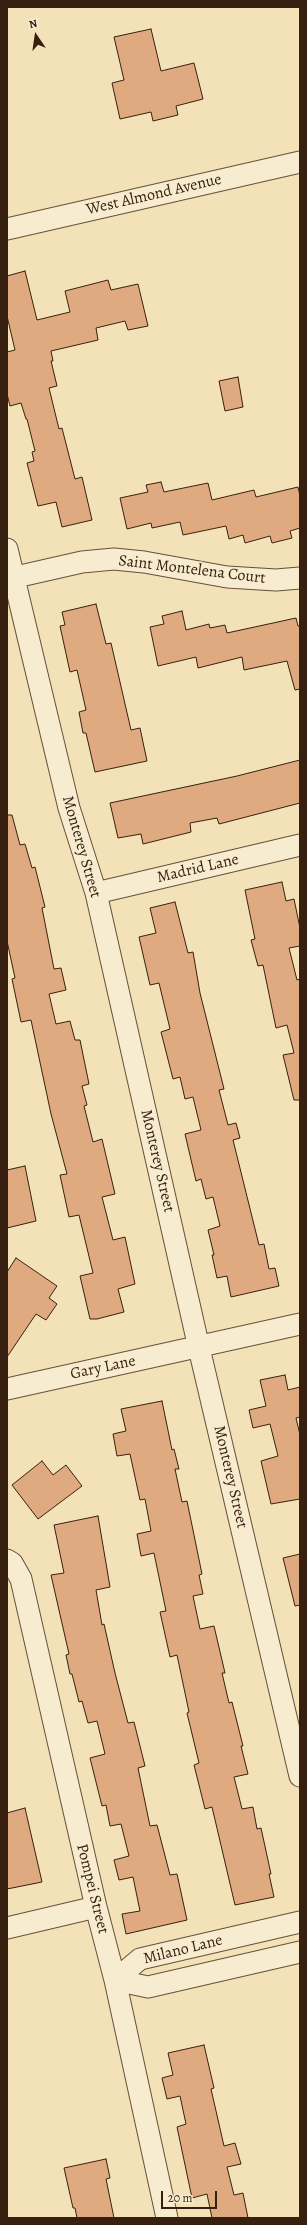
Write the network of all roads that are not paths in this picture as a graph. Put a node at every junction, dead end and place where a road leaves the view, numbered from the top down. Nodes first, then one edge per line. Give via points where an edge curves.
1 (300, 162) edge
2 (7, 229) edge
3 (7, 548) edge
4 (10, 578) edge
5 (300, 578) edge
6 (300, 845) edge
7 (96, 893) junction
8 (300, 1324) edge
9 (199, 1348) junction
10 (7, 1389) edge
11 (9, 1562) edge
12 (300, 1776) edge
13 (96, 1907) junction
14 (300, 1922) edge
15 (7, 1928) edge
16 (300, 1952) edge
17 (115, 1980) junction
18 (167, 2218) edge

1 - 2 street, West Almond Avenue
3 - 4 street, Monterey Street
4 - 5 street, Saint Montelena Court via 82,562 114,560 144,562 227,577 276,580
4 - 7 street, Monterey Street via 69,808
6 - 7 street, Madrid Lane
7 - 9 street, Monterey Street
8 - 9 street, Gary Lane
9 - 10 street, Gary Lane
9 - 12 street, Monterey Street
11 - 13 street, Pompei Street via 21,1579
13 - 15 street
13 - 17 street, Pompei Street
14 - 17 street, Milano Lane via 140,1959
16 - 17 street, Milano Lane via 148,1987
17 - 18 street, Pompei Street

